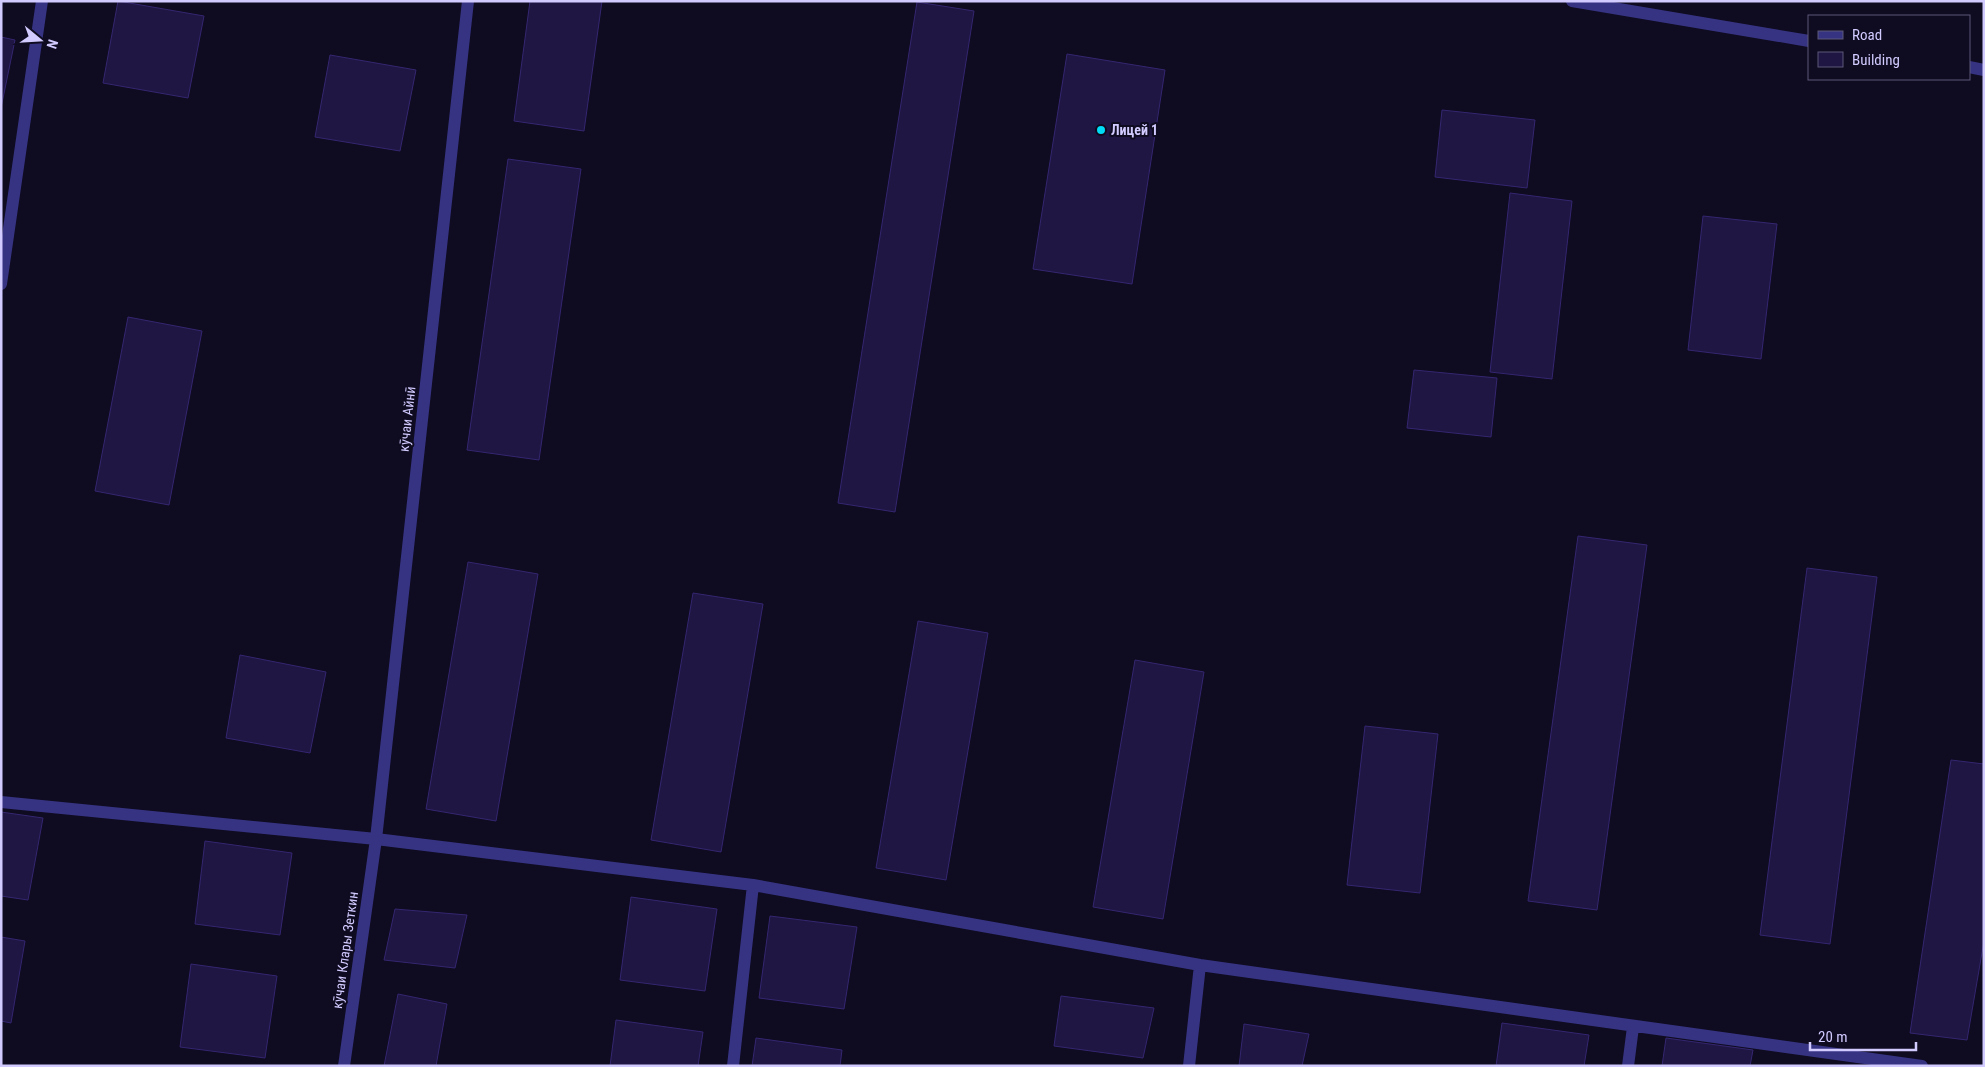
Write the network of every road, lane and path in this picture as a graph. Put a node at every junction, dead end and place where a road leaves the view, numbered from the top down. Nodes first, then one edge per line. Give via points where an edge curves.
1 (42, 1) edge
2 (468, 1) edge
3 (1572, 1) edge
4 (1808, 41) edge
5 (1970, 67) edge
6 (1984, 70) edge
7 (1, 284) edge
8 (1, 802) edge
9 (376, 839) junction
10 (753, 885) junction
11 (1200, 966) junction
12 (1633, 1027) junction
13 (344, 1066) edge
14 (734, 1066) edge
15 (1189, 1066) edge
16 (1628, 1066) edge
17 (1922, 1066) edge

1 - 7 street
2 - 9 street, кӯчаи Айнӣ
3 - 4 street
5 - 6 street
8 - 9 street
9 - 10 street
9 - 13 street, кӯчаи Клары Зеткин
10 - 11 street
10 - 14 street
11 - 12 street
11 - 15 street
12 - 16 street
12 - 17 street

